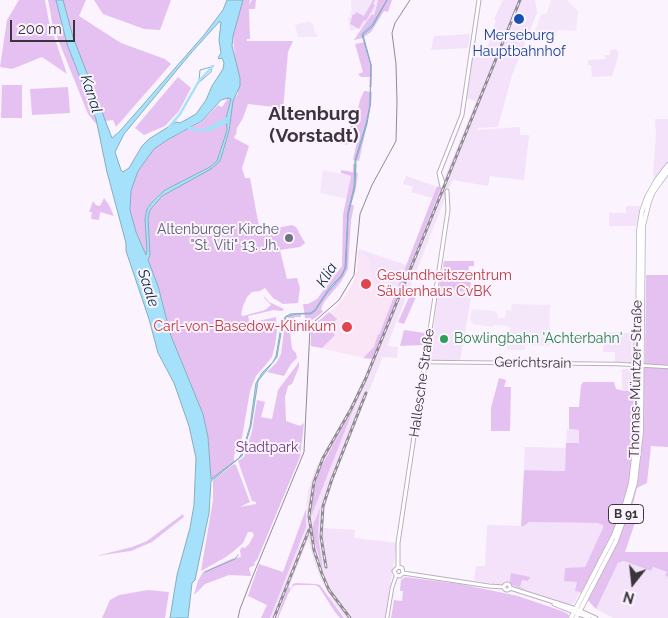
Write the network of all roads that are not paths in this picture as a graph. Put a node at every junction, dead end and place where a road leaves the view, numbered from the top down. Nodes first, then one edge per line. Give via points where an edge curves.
1 (480, 0) edge
2 (668, 165) edge
3 (668, 171) edge
4 (442, 185) tunnel mouth
5 (446, 195) tunnel mouth
6 (425, 362) junction
7 (639, 366) junction
8 (668, 367) edge
9 (398, 567) junction
10 (404, 573) junction
11 (396, 576) junction
12 (577, 613) edge
13 (387, 618) edge
14 (571, 618) edge
15 (589, 618) edge
16 (596, 618) edge

1 - 4 main road via 462,115 438,175
2 - 7 main road, Thomas-Müntzer-Straße / B 91 via 650,190 640,220
3 - 7 main road, Thomas-Müntzer-Straße / B 91 via 653,192 644,219
5 - 6 main road, Hallesche Straße via 448,210
6 - 7 street, Gerichtsrain
6 - 9 main road, Hallesche Straße via 397,553
7 - 8 street, Gerichtsrain
7 - 12 main road, Thomas-Müntzer-Straße / B 91 via 640,444 633,490 616,541
9 - 10 main road
9 - 11 main road via 394,571
10 - 11 main road
10 - 12 main road via 489,586 504,587 508,584 510,588
11 - 13 street
12 - 14 main road, Thomas-Müntzer-Straße / B 91
12 - 15 main road
12 - 16 main road

